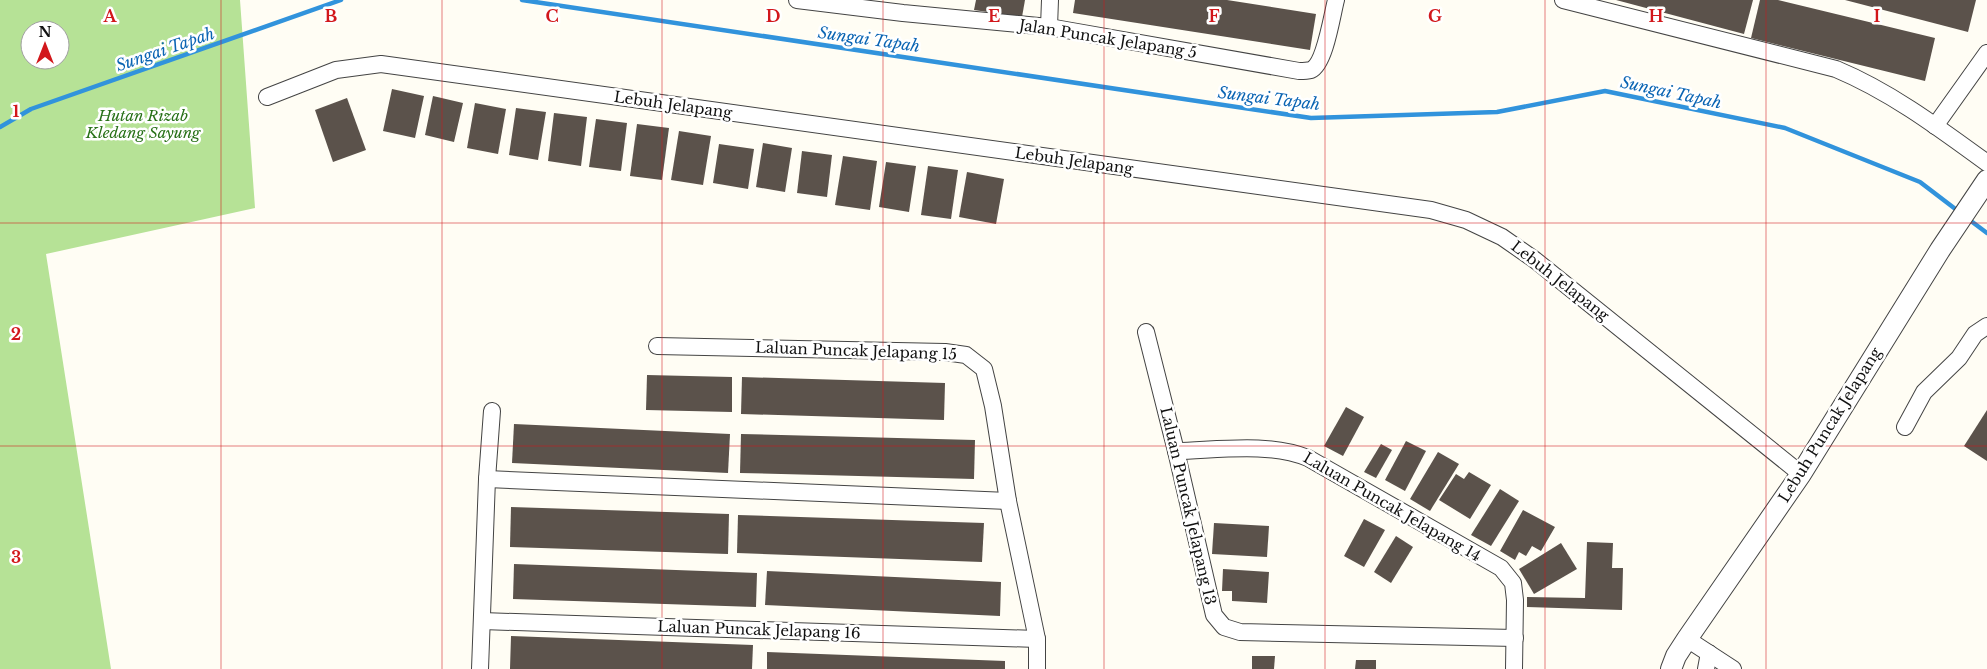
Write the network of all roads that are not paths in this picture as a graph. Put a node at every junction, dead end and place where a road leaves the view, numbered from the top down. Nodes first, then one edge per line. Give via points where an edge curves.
1 (797, 0) edge
2 (1050, 0) edge
3 (1336, 0) edge
4 (1563, 0) edge
5 (904, 7) edge
6 (1049, 27) junction
7 (1987, 53) edge
8 (267, 97) dead end
9 (1935, 126) junction
10 (1987, 163) edge
11 (1982, 187) edge
12 (1987, 326) edge
13 (1146, 332) dead end
14 (658, 346) dead end
15 (492, 411) dead end
16 (1905, 427) dead end
17 (1176, 451) junction
18 (1801, 474) junction
19 (487, 479) junction
20 (1008, 501) junction
21 (482, 621) junction
22 (1515, 638) junction
23 (1037, 639) junction
24 (1687, 639) junction
25 (1707, 661) edge
26 (480, 669) edge
27 (1037, 669) edge
28 (1514, 669) edge
29 (1671, 669) edge
30 (1733, 669) edge

1 - 5 street, Jalan Puncak Jelapang 5
2 - 6 street
3 - 6 street, Jalan Puncak Jelapang 5 via 1323,54 1311,70 1298,71
4 - 9 street via 1836,69 1862,80
5 - 6 street, Jalan Puncak Jelapang 5
7 - 9 street
8 - 18 street, Lebuh Jelapang via 336,70 381,64 1431,210 1466,220 1502,237 1535,260
9 - 10 street
11 - 18 street, Lebuh Puncak Jelapang
12 - 16 street via 1975,334 1959,358 1924,392
13 - 17 street, Laluan Puncak Jelapang 13
14 - 20 street, Laluan Puncak Jelapang 15 via 966,355 984,369
15 - 19 street
17 - 22 street, Laluan Puncak Jelapang 14 via 1273,449 1308,458 1500,568 1513,582
17 - 22 street, Laluan Puncak Jelapang 13 via 1214,615 1224,627 1240,632
18 - 24 street, Lebuh Puncak Jelapang
19 - 20 street
19 - 21 street
20 - 23 street, Laluan Puncak Jelapang 15
21 - 23 street, Laluan Puncak Jelapang 16
21 - 26 street
22 - 28 street, Laluan Puncak Jelapang 14
23 - 27 street, Laluan Puncak Jelapang 15
24 - 25 street
24 - 29 street, Lebuh Puncak Jelapang
25 - 30 street

